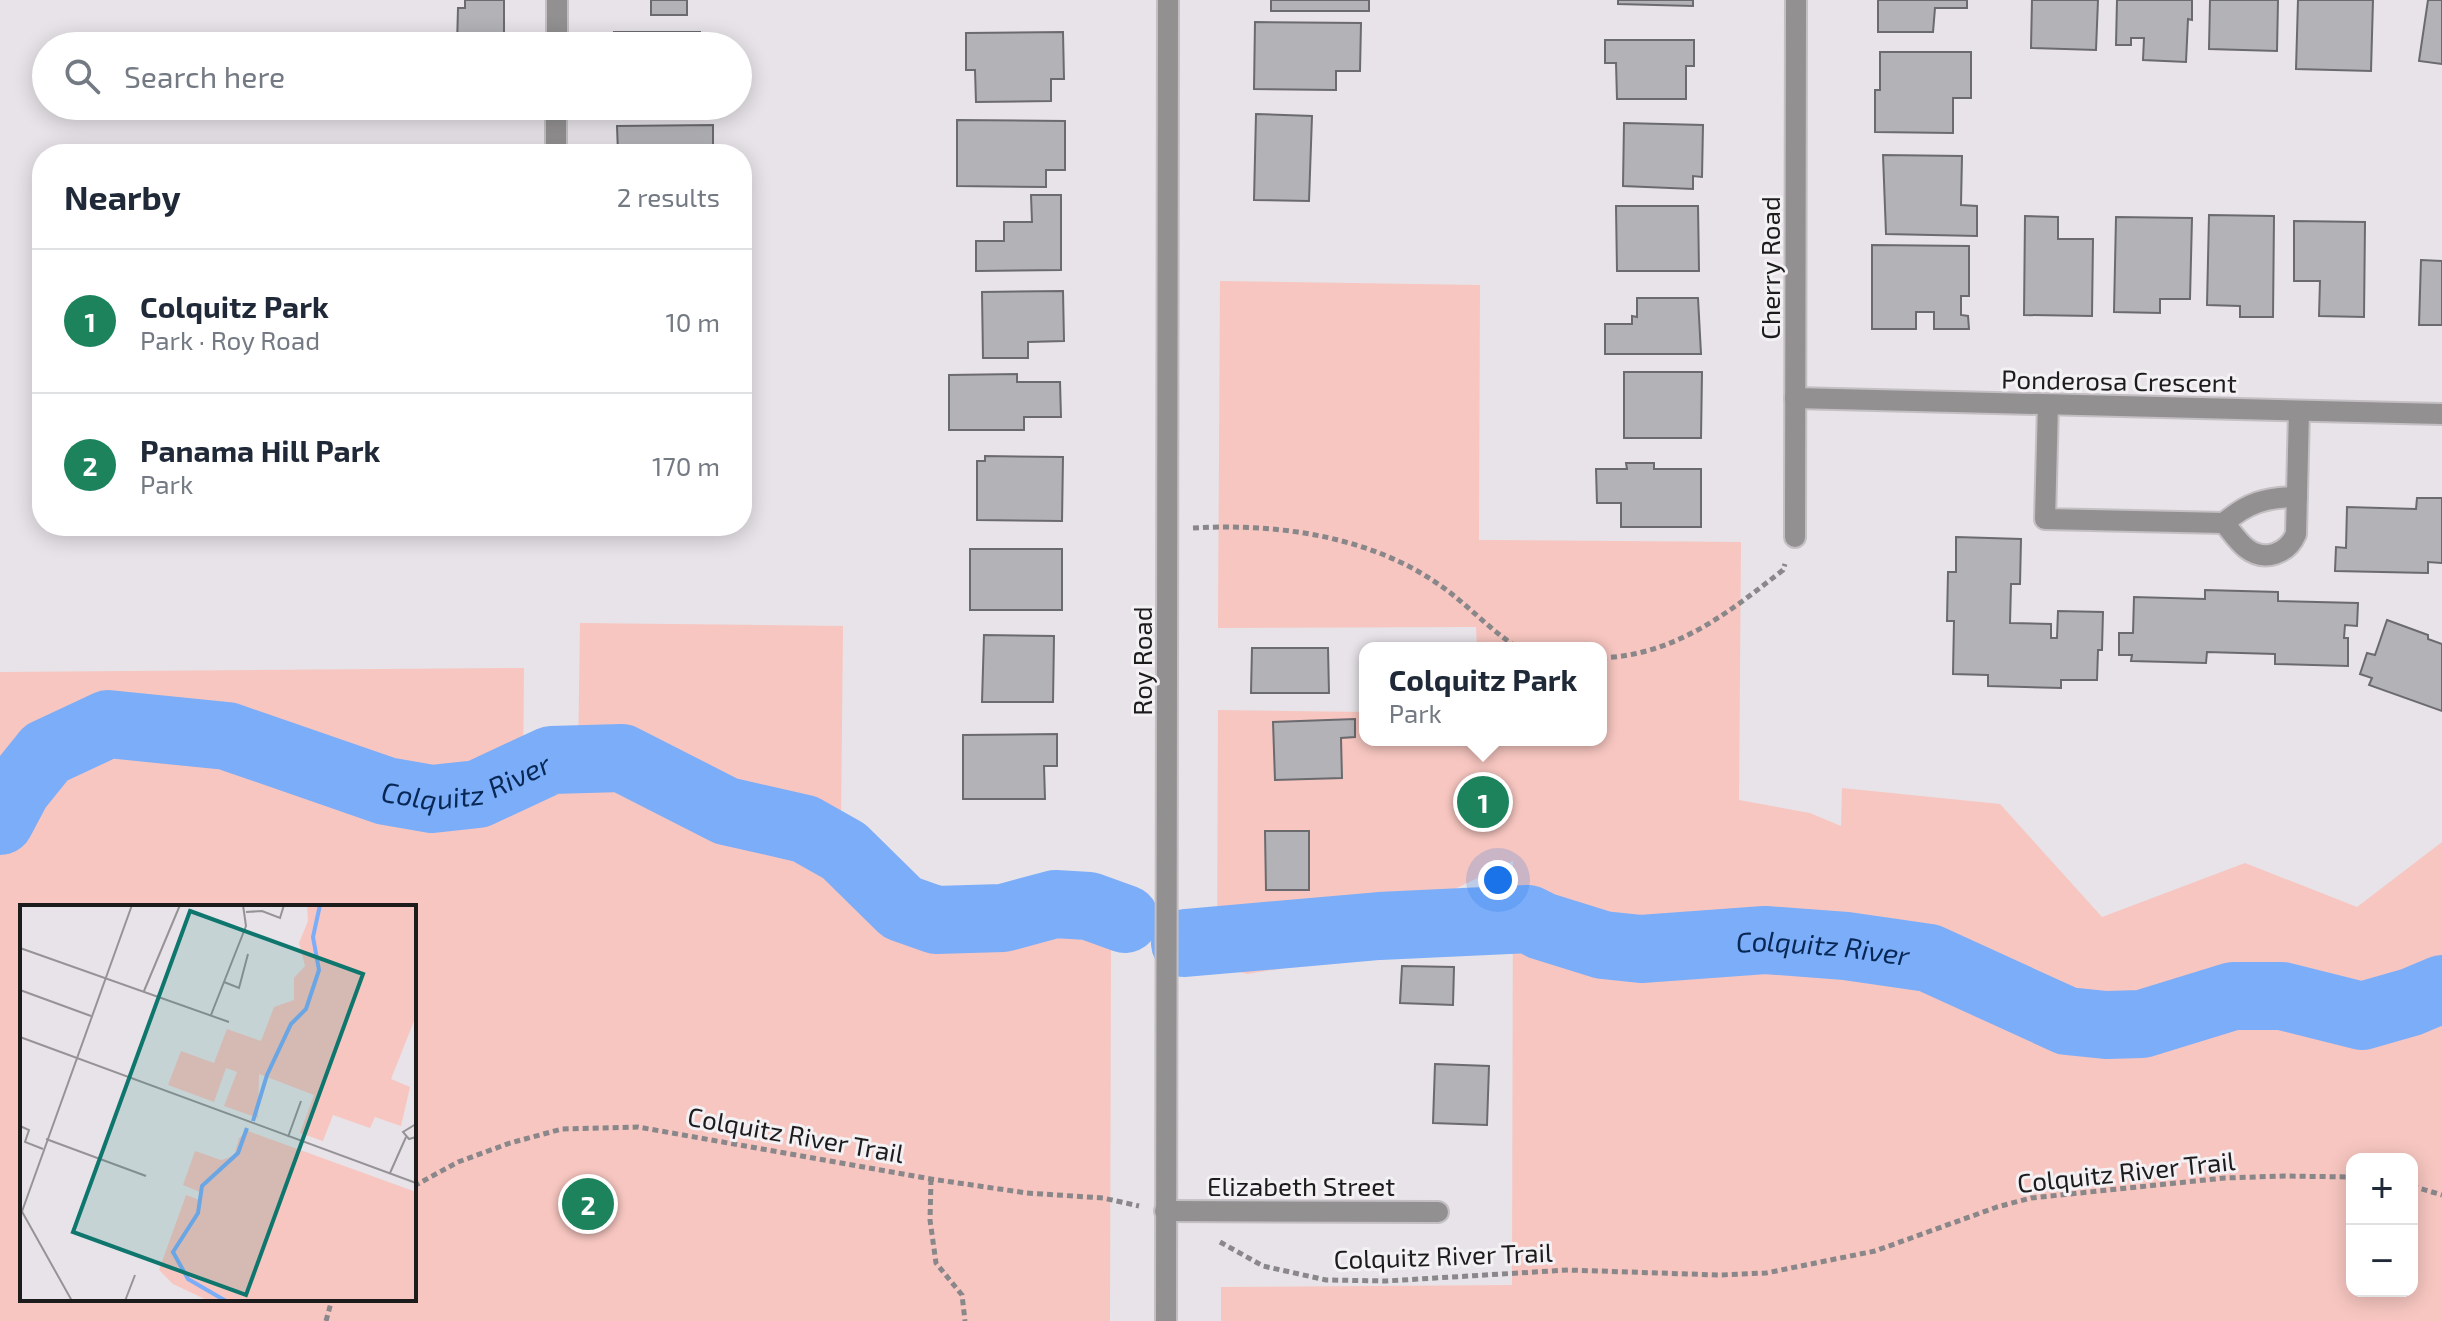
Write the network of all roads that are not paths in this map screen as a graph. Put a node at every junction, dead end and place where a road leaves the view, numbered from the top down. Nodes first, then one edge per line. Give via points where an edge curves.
1 (557, 0) edge
2 (1168, 0) edge
3 (1796, 0) edge
4 (557, 32) edge
5 (556, 120) edge
6 (556, 144) edge
7 (1795, 398) junction
8 (2048, 405) junction
9 (2299, 411) junction
10 (2442, 414) edge
11 (2297, 497) junction
12 (2224, 523) junction
13 (1795, 537) road end
14 (1165, 1211) junction
15 (1438, 1212) dead end
16 (1166, 1321) edge

1 - 4 street
2 - 14 street, Roy Road
3 - 7 street, Cherry Road
5 - 6 street
7 - 8 street, Ponderosa Crescent
7 - 13 street, Cherry Road
8 - 9 street, Ponderosa Crescent
8 - 12 street via 2045,519
9 - 10 street, Ponderosa Crescent
9 - 11 street
11 - 12 street via 2259,500
11 - 12 street via 2296,534 2281,552 2259,555 2247,549
14 - 15 street, Elizabeth Street
14 - 16 street, Roy Road

